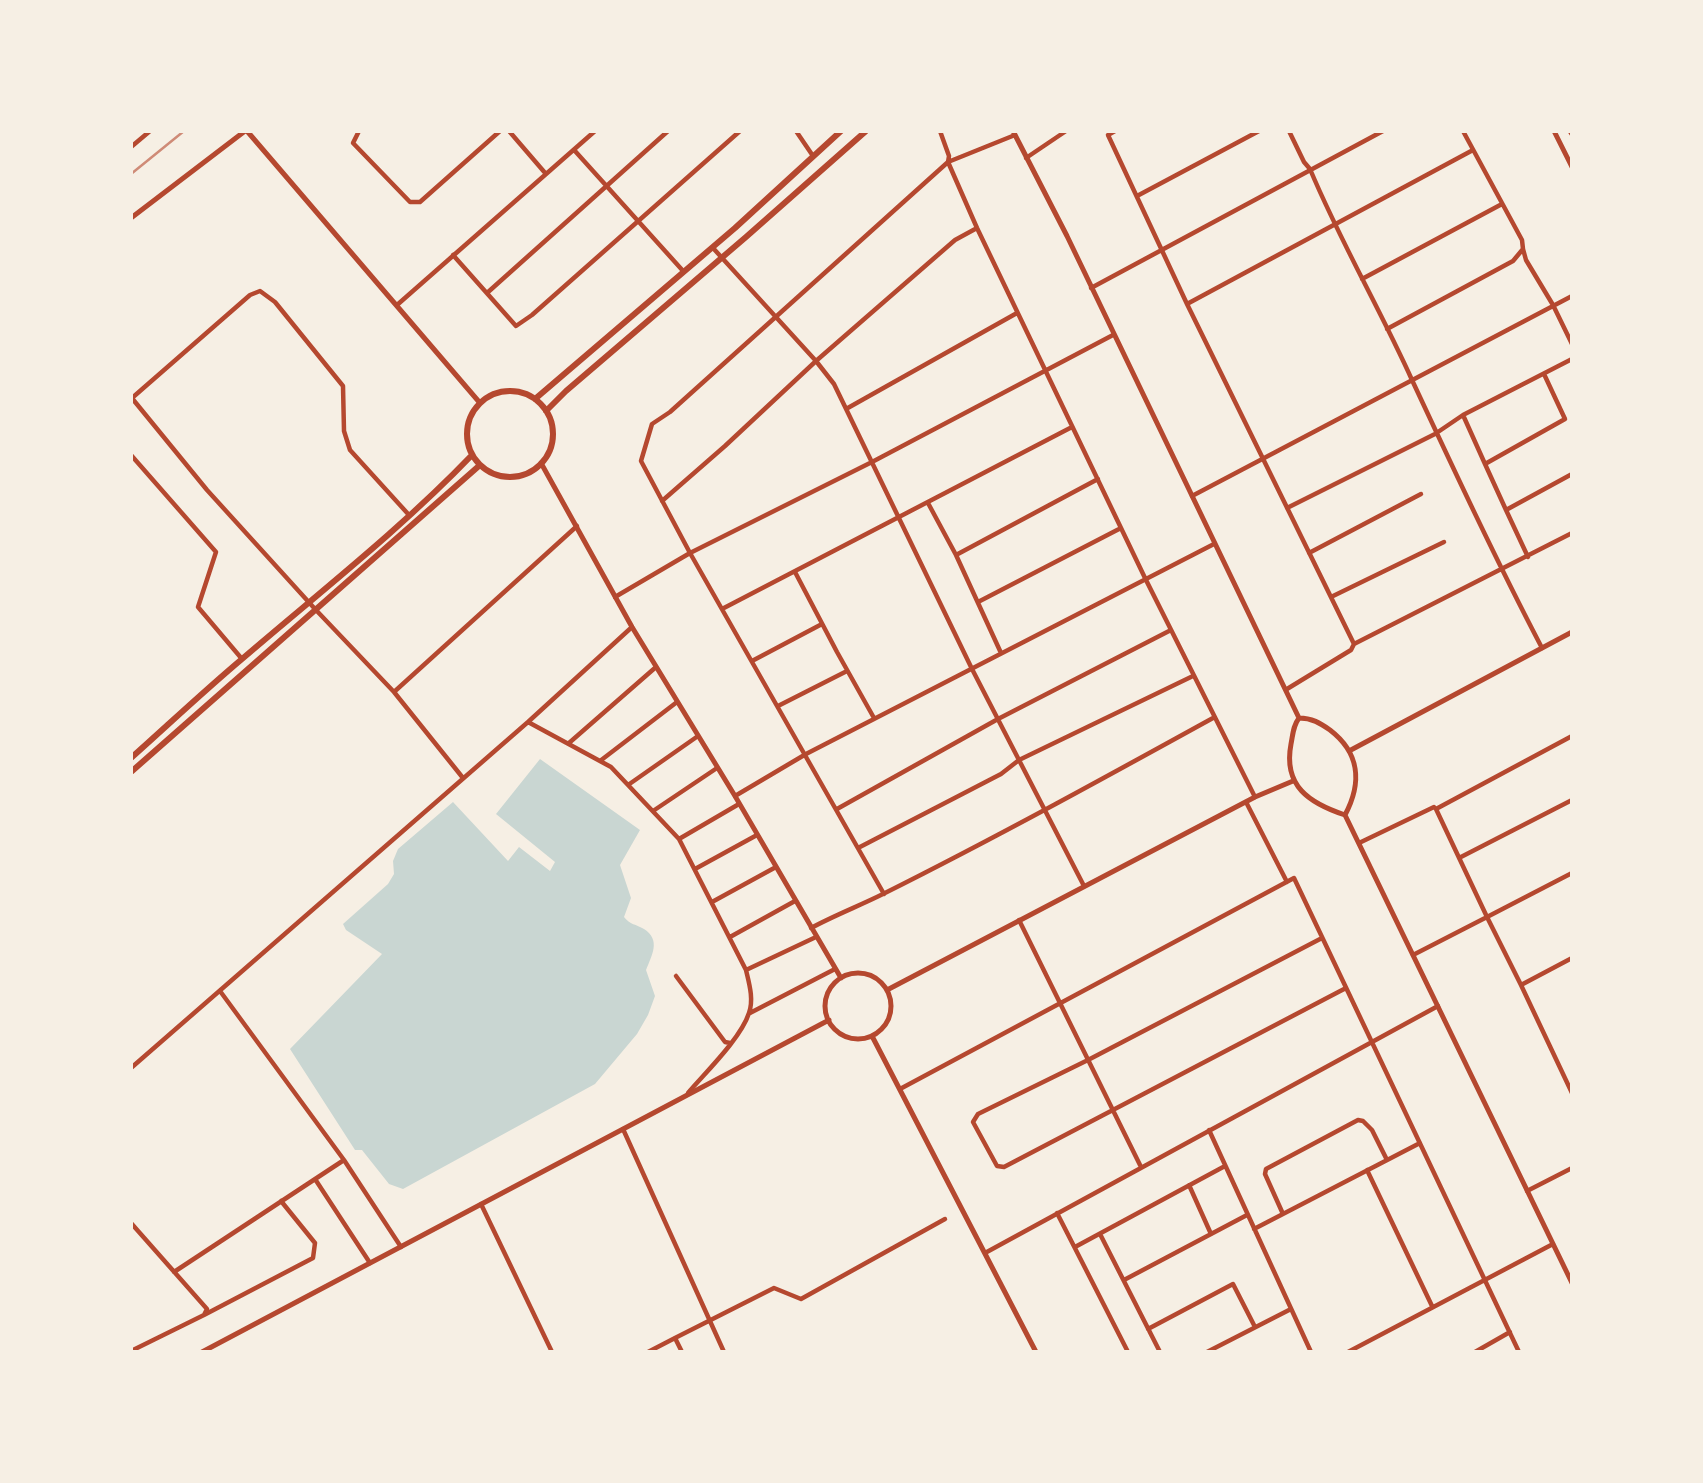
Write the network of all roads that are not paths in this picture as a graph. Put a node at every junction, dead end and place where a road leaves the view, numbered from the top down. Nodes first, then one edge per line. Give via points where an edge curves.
1 (150, 131) edge
2 (246, 131) edge
3 (359, 131) edge
4 (500, 131) edge
5 (509, 131) edge
6 (595, 131) edge
7 (668, 131) edge
8 (740, 131) edge
9 (796, 131) edge
10 (841, 131) edge
11 (866, 131) edge
12 (940, 131) edge
13 (1066, 131) edge
14 (1115, 131) edge
15 (1259, 131) edge
16 (1289, 131) edge
17 (1384, 131) edge
18 (1463, 131) edge
19 (1554, 131) edge
20 (1014, 133) edge
21 (1107, 133) edge
22 (131, 147) edge
23 (575, 150) junction
24 (1473, 150) junction
25 (813, 156) junction
26 (1026, 158) junction
27 (948, 162) junction
28 (1572, 167) edge
29 (1310, 169) junction
30 (546, 174) junction
31 (606, 185) junction
32 (1137, 195) junction
33 (1502, 204) junction
34 (131, 218) edge
35 (638, 221) junction
36 (1334, 226) junction
37 (977, 228) junction
38 (713, 248) junction
39 (1163, 249) junction
40 (1523, 249) junction
41 (453, 255) junction
42 (722, 257) junction
43 (684, 272) junction
44 (1362, 279) junction
45 (1091, 288) junction
46 (487, 293) junction
47 (1572, 296) edge
48 (1187, 304) junction
49 (397, 305) junction
50 (1553, 305) junction
51 (1017, 313) junction
52 (776, 317) junction
53 (1387, 329) junction
54 (1113, 335) junction
55 (1572, 344) edge
56 (1572, 359) edge
57 (816, 361) junction
58 (1045, 370) junction
59 (1545, 374) junction
60 (1412, 379) junction
61 (132, 397) edge
62 (535, 399) junction
63 (480, 403) junction
64 (846, 409) junction
65 (547, 411) junction
66 (1463, 415) junction
67 (1072, 427) junction
68 (1436, 433) junction
69 (131, 455) edge
70 (472, 455) junction
71 (1263, 459) junction
72 (872, 462) junction
73 (541, 463) junction
74 (1485, 464) junction
75 (480, 465) junction
76 (1572, 474) edge
77 (1098, 479) junction
78 (1421, 494) dead end
79 (1191, 496) junction
80 (662, 501) junction
81 (928, 503) junction
82 (1287, 508) junction
83 (1506, 510) junction
84 (410, 516) junction
85 (899, 518) junction
86 (577, 526) junction
87 (1121, 528) junction
88 (1572, 533) edge
89 (1444, 542) dead end
90 (1214, 544) junction
91 (690, 553) junction
92 (1309, 553) junction
93 (956, 555) junction
94 (1528, 557) junction
95 (1502, 570) junction
96 (795, 571) junction
97 (1145, 578) junction
98 (615, 597) junction
99 (1331, 597) junction
100 (978, 602) junction
101 (312, 606) junction
102 (722, 609) junction
103 (822, 624) junction
104 (632, 627) junction
105 (1171, 630) junction
106 (1572, 632) edge
107 (1354, 644) junction
108 (1542, 648) junction
109 (1001, 653) junction
110 (242, 659) junction
111 (752, 661) junction
112 (656, 667) junction
113 (972, 668) junction
114 (847, 671) junction
115 (1193, 676) junction
116 (1287, 689) junction
117 (394, 692) junction
118 (677, 702) junction
119 (778, 706) junction
120 (1214, 718) junction
121 (1299, 718) junction
122 (874, 719) junction
123 (998, 719) junction
124 (528, 722) junction
125 (698, 736) junction
126 (1572, 736) edge
127 (569, 743) junction
128 (1349, 751) junction
129 (806, 754) junction
130 (131, 758) edge
131 (600, 761) junction
132 (1019, 761) junction
133 (717, 768) junction
134 (131, 772) edge
135 (463, 778) junction
136 (1293, 782) junction
137 (628, 785) junction
138 (734, 796) junction
139 (1255, 797) junction
140 (1572, 800) edge
141 (1246, 802) junction
142 (739, 804) junction
143 (837, 809) junction
144 (1436, 809) junction
145 (1045, 810) junction
146 (653, 811) junction
147 (1345, 815) junction
148 (757, 835) junction
149 (679, 839) junction
150 (1358, 843) junction
151 (858, 848) junction
152 (1459, 858) junction
153 (776, 867) junction
154 (695, 869) junction
155 (1572, 873) edge
156 (1287, 882) junction
157 (1084, 886) junction
158 (884, 894) junction
159 (795, 901) junction
160 (712, 902) junction
161 (1487, 917) junction
162 (1019, 920) junction
163 (811, 928) junction
164 (730, 937) junction
165 (816, 937) junction
166 (1322, 937) junction
167 (1413, 955) junction
168 (1572, 958) edge
169 (835, 969) junction
170 (746, 970) junction
171 (676, 976) dead end
172 (841, 978) junction
173 (1521, 985) junction
174 (1346, 988) junction
175 (887, 990) junction
176 (220, 991) junction
177 (1059, 1002) junction
178 (1438, 1006) junction
179 (750, 1013) junction
180 (829, 1020) junction
181 (872, 1036) junction
182 (1371, 1042) junction
183 (731, 1043) junction
184 (1088, 1060) junction
185 (131, 1068) edge
186 (900, 1089) junction
187 (1572, 1093) edge
188 (686, 1096) junction
189 (1113, 1111) junction
190 (623, 1129) junction
191 (1209, 1130) junction
192 (1420, 1143) junction
193 (344, 1160) junction
194 (1387, 1160) junction
195 (1225, 1166) junction
196 (1141, 1167) junction
197 (1572, 1168) edge
198 (1367, 1170) junction
199 (315, 1179) junction
200 (1189, 1185) junction
201 (1527, 1191) junction
202 (281, 1201) junction
203 (481, 1204) junction
204 (1057, 1213) junction
205 (1283, 1214) junction
206 (1248, 1215) junction
207 (945, 1219) dead end
208 (131, 1223) edge
209 (1254, 1229) junction
210 (1100, 1234) junction
211 (1211, 1234) junction
212 (1553, 1244) junction
213 (401, 1247) junction
214 (1075, 1247) junction
215 (985, 1253) junction
216 (370, 1264) junction
217 (174, 1272) junction
218 (1486, 1279) junction
219 (1124, 1280) junction
220 (1572, 1283) edge
221 (1432, 1306) junction
222 (1291, 1309) junction
223 (204, 1315) junction
224 (710, 1321) junction
225 (1255, 1327) junction
226 (1149, 1329) junction
227 (1510, 1332) junction
228 (675, 1338) junction
229 (131, 1351) edge
230 (202, 1352) edge
231 (552, 1352) edge
232 (648, 1352) edge
233 (682, 1352) edge
234 (724, 1352) edge
235 (1036, 1352) edge
236 (1128, 1352) edge
237 (1160, 1352) edge
238 (1207, 1352) edge
239 (1311, 1352) edge
240 (1348, 1352) edge
241 (1475, 1352) edge
242 (1519, 1352) edge

1 - 22 street
2 - 34 street
2 - 49 street
3 - 4 street via 353,143 410,202 420,202
5 - 30 street
6 - 23 street
7 - 31 street
8 - 35 street
9 - 25 street
10 - 25 main road
11 - 42 main road
12 - 27 street
13 - 26 street
14 - 21 street
15 - 32 street
16 - 29 street
17 - 29 street
18 - 24 street
19 - 28 street
20 - 26 street
20 - 27 street
21 - 32 street
23 - 30 street
23 - 31 street
24 - 33 street
24 - 36 street
25 - 38 main road
26 - 45 street
27 - 37 street
27 - 52 street
29 - 36 street
29 - 39 street
30 - 41 street
31 - 35 street
31 - 46 street
32 - 39 street
33 - 40 street
33 - 44 street
35 - 43 street
35 - 46 street via 516,326
36 - 44 street
36 - 48 street
37 - 51 street
37 - 57 street via 955,240
38 - 42 street
38 - 43 main road
39 - 45 street
39 - 48 street
40 - 50 street
40 - 53 street via 1513,261
41 - 46 street
41 - 49 street
42 - 52 street
42 - 65 main road
43 - 62 main road
44 - 53 street
45 - 54 street
47 - 50 street
48 - 71 street
49 - 63 street
50 - 55 street
50 - 60 street
51 - 58 street
51 - 64 street
52 - 57 street
52 - 80 street via 652,424 640,461
53 - 60 street
54 - 58 street
54 - 79 street
56 - 59 street
57 - 64 street
57 - 80 street
58 - 67 street
58 - 72 street
59 - 66 street
59 - 74 street via 1565,419
60 - 68 street
60 - 71 street
61 - 84 street via 260,291 275,302 343,386 344,431 350,450
61 - 101 street via 207,490
62 - 63 main road via 513,391
62 - 65 main road
63 - 70 main road via 467,429
64 - 72 street
65 - 73 main road via 552,436
66 - 68 street
66 - 74 street
67 - 77 street
67 - 81 street
68 - 82 street
68 - 95 street
69 - 110 street via 216,552 198,607
70 - 75 main road
70 - 84 main road
71 - 79 street
71 - 82 street
72 - 85 street
72 - 91 street
73 - 75 main road via 519,476 505,477
73 - 86 street
74 - 83 street
75 - 101 main road
76 - 83 street
77 - 87 street
77 - 93 street
78 - 92 street
79 - 90 street
80 - 91 street
81 - 85 street
81 - 93 street
82 - 92 street
83 - 94 street
84 - 101 main road
85 - 96 street
85 - 113 street
86 - 98 street
86 - 117 street
87 - 97 street
87 - 100 street
88 - 94 street
89 - 99 street
90 - 97 street
90 - 116 street
91 - 98 street
91 - 102 street
92 - 99 street
93 - 100 street
94 - 95 street
95 - 107 street
95 - 108 street
96 - 102 street
96 - 103 street
97 - 105 street
97 - 109 street
98 - 104 street
99 - 107 street
100 - 109 street
101 - 110 main road
101 - 117 street
101 - 134 main road
102 - 111 street
103 - 111 street
103 - 114 street
104 - 112 street
104 - 124 street
105 - 115 street
105 - 123 street
106 - 108 street
107 - 116 street
108 - 128 street
109 - 113 street
110 - 130 main road
111 - 119 street
112 - 118 street
112 - 127 street
113 - 122 street
113 - 123 street
114 - 119 street
114 - 122 street
115 - 120 street
115 - 132 street
116 - 121 street
117 - 135 street
118 - 125 street
118 - 131 street
119 - 129 street
120 - 139 street
120 - 145 street
121 - 128 street via 1311,718 1343,741
121 - 136 street via 1289,752
122 - 129 street
123 - 132 street
123 - 143 street
124 - 127 street
124 - 135 street
125 - 133 street
125 - 137 street
126 - 144 street
127 - 131 street
128 - 147 street via 1354,758 1355,788
129 - 138 street
129 - 143 street
131 - 137 street
132 - 145 street
132 - 151 street
133 - 138 street
133 - 146 street
135 - 176 street
136 - 139 street
136 - 147 street via 1328,809
137 - 146 street
138 - 142 street
139 - 141 street
140 - 152 street
141 - 156 street
141 - 157 street
142 - 148 street
142 - 149 street
143 - 151 street
144 - 150 street
144 - 152 street
145 - 157 street
145 - 158 street
146 - 149 street
147 - 150 street
148 - 153 street
148 - 154 street
149 - 154 street
150 - 167 street
151 - 158 street
152 - 161 street
153 - 159 street
153 - 160 street
154 - 160 street
155 - 161 street
156 - 166 street via 1294,878
156 - 177 street
157 - 162 street
158 - 163 street
159 - 163 street
159 - 164 street
160 - 164 street
161 - 167 street
161 - 173 street
162 - 175 street
162 - 177 street
163 - 165 street
164 - 170 street
165 - 169 street
165 - 170 street
166 - 174 street
166 - 184 street
167 - 178 street
168 - 173 street
169 - 172 street
169 - 179 street
170 - 179 street
171 - 183 street via 725,1042
172 - 175 street via 869,975
172 - 180 street via 827,997
173 - 187 street
174 - 182 street
174 - 189 street
175 - 181 street via 889,1019
176 - 185 street
176 - 193 street
177 - 184 street
177 - 186 street
178 - 182 street
178 - 201 street
179 - 183 street
180 - 181 street via 847,1037
180 - 188 street
181 - 186 street
182 - 191 street
182 - 192 street
183 - 188 street
184 - 189 street
184 - 189 street via 978,1114 973,1122 997,1166 1004,1167
186 - 215 street
188 - 190 street
189 - 196 street
190 - 203 street
190 - 224 street
191 - 195 street
191 - 196 street
192 - 194 street
192 - 218 street
193 - 199 street
193 - 213 street
194 - 198 street
194 - 205 street via 1371,1130 1358,1120 1266,1169
195 - 200 street
195 - 206 street
196 - 204 street
197 - 201 street
198 - 205 street
198 - 221 street
199 - 202 street
199 - 216 street
200 - 210 street
200 - 211 street
201 - 212 street
202 - 217 street
202 - 223 street via 315,1243 313,1258
203 - 213 street
203 - 231 street
204 - 214 street
204 - 215 street
205 - 209 street
206 - 209 street
206 - 211 street
207 - 224 street via 802,1299 774,1288
208 - 217 street
209 - 222 street
210 - 214 street
210 - 219 street
211 - 219 street
212 - 218 street
212 - 220 street
213 - 216 street
214 - 236 street
215 - 235 street
216 - 230 street
217 - 223 street via 207,1309
218 - 221 street
218 - 227 street
219 - 226 street
221 - 240 street
222 - 225 street
222 - 239 street
223 - 229 street
224 - 228 street
224 - 234 street
225 - 226 street via 1233,1284
225 - 238 street
226 - 237 street
227 - 241 street
227 - 242 street
228 - 232 street
228 - 233 street

